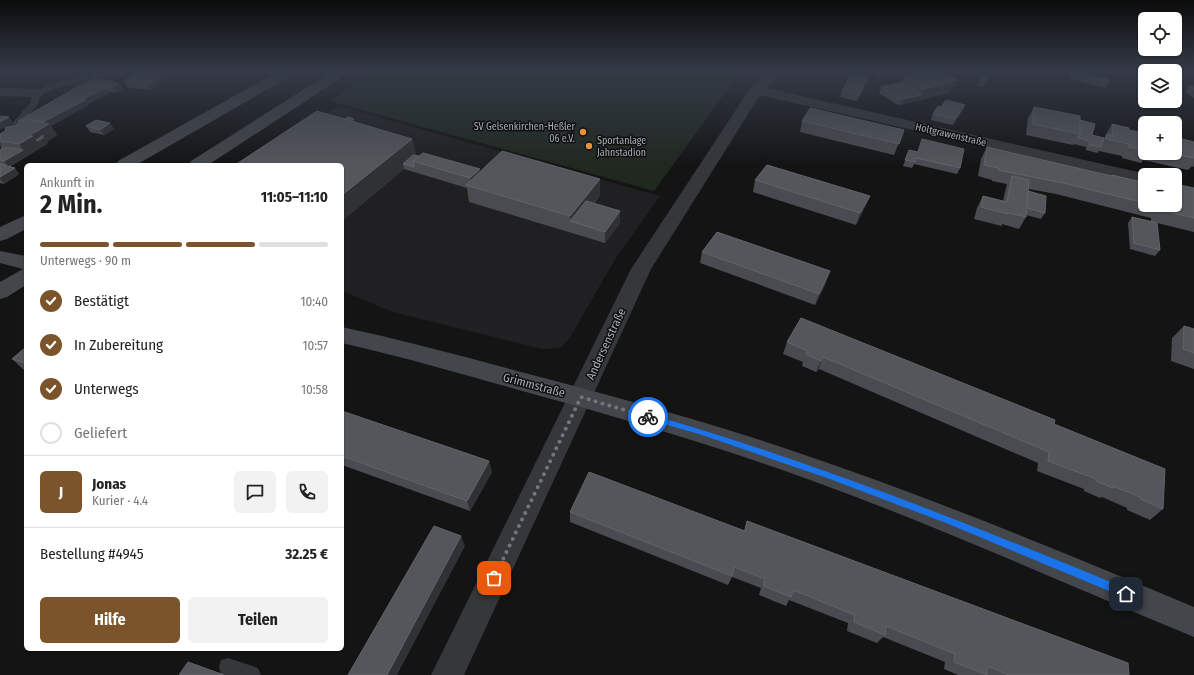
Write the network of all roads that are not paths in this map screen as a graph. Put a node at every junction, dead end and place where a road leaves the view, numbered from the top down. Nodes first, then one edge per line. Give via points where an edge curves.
1 (34, 102) edge
2 (234, 102) edge
3 (293, 102) edge
4 (748, 102) edge
5 (811, 102) edge
6 (0, 143) edge
7 (128, 163) edge
8 (199, 163) edge
9 (1138, 176) edge
10 (24, 221) edge
11 (0, 235) edge
12 (0, 257) edge
13 (24, 263) edge
14 (24, 276) edge
15 (0, 292) edge
16 (344, 335) edge
17 (581, 397) junction
18 (1194, 622) edge
19 (228, 667) dead end
20 (251, 675) edge
21 (447, 675) edge

1 - 6 lane
2 - 7 street
3 - 8 street
4 - 17 street, Andersenstraße via 641,269
5 - 9 street, Holtgrawenstraße
10 - 11 street
12 - 13 street
14 - 15 street
16 - 17 street, Grimmstraße
17 - 18 street, Grimmstraße via 699,431 828,475 948,520
17 - 21 street, Andersenstraße
19 - 20 lane

